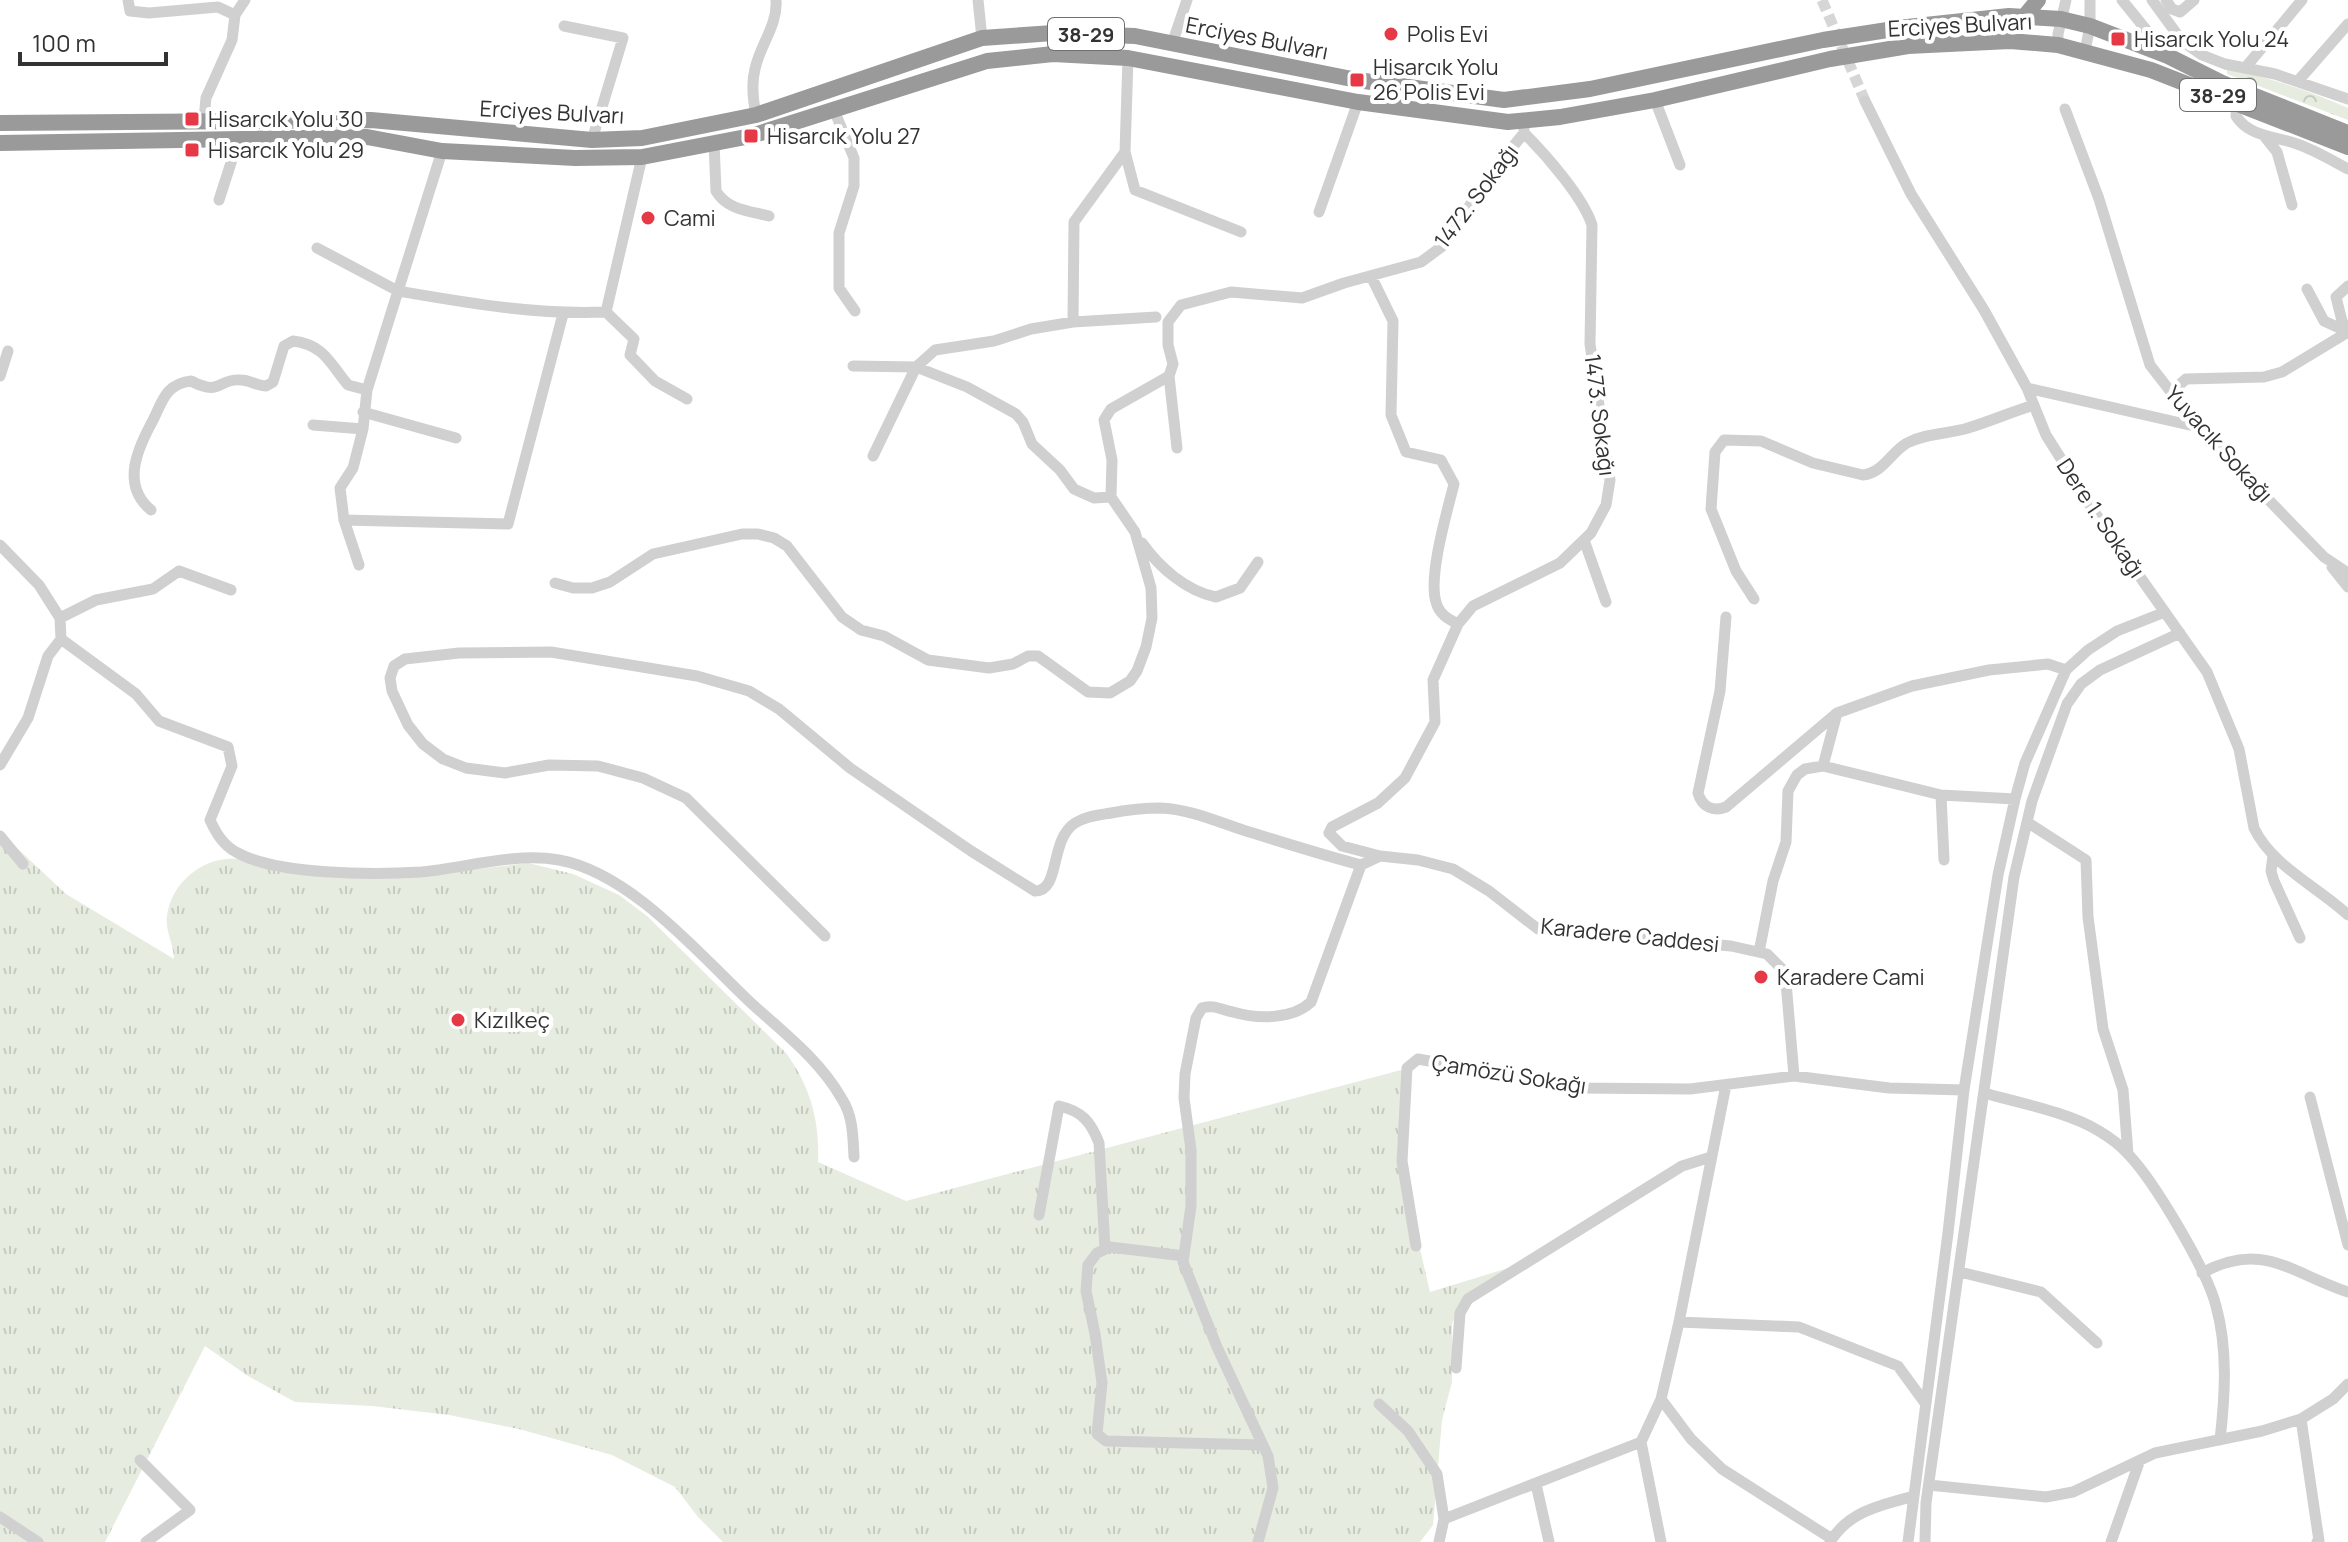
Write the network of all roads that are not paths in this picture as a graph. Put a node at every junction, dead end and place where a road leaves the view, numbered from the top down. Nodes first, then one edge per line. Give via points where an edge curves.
1 (128, 0) edge
2 (245, 0) edge
3 (776, 0) edge
4 (978, 0) edge
5 (1187, 0) edge
6 (2038, 0) edge
7 (2066, 0) edge
8 (2090, 0) edge
9 (2152, 0) edge
10 (2166, 0) edge
11 (2194, 0) edge
12 (2302, 0) edge
13 (2126, 3) edge
14 (235, 15) junction
15 (2024, 17) junction
16 (2061, 19) junction
17 (2348, 24) edge
18 (564, 26) dead end
19 (2090, 26) junction
20 (982, 38) junction
21 (1172, 44) junction
22 (2058, 45) junction
23 (2085, 51) junction
24 (2168, 56) junction
25 (1128, 58) junction
26 (2245, 68) junction
27 (2298, 81) junction
28 (2348, 99) edge
29 (1655, 100) junction
30 (1865, 101) tunnel mouth
31 (1358, 102) junction
32 (2237, 103) junction
33 (2065, 109) dead end
34 (834, 110) junction
35 (756, 115) junction
36 (204, 119) junction
37 (0, 123) edge
38 (1523, 127) junction
39 (2348, 133) edge
40 (2265, 137) junction
41 (239, 138) junction
42 (592, 140) junction
43 (714, 142) junction
44 (0, 143) edge
45 (2348, 147) edge
46 (442, 151) junction
47 (1125, 152) junction
48 (642, 157) junction
49 (1680, 165) dead end
50 (2348, 169) edge
51 (219, 200) dead end
52 (2292, 205) dead end
53 (1319, 212) dead end
54 (769, 216) dead end
55 (1241, 232) dead end
56 (317, 248) dead end
57 (1371, 276) junction
58 (2348, 286) edge
59 (2307, 289) dead end
60 (398, 291) junction
61 (855, 311) dead end
62 (606, 312) junction
63 (563, 314) junction
64 (1156, 317) dead end
65 (1073, 322) junction
66 (2348, 332) edge
67 (8, 351) dead end
68 (853, 366) dead end
69 (916, 367) junction
70 (0, 376) edge
71 (1169, 376) junction
72 (2027, 388) junction
73 (367, 390) junction
74 (2171, 392) junction
75 (687, 399) dead end
76 (2034, 405) junction
77 (363, 412) junction
78 (313, 425) dead end
79 (2198, 427) junction
80 (363, 429) junction
81 (456, 438) dead end
82 (1177, 448) dead end
83 (873, 456) dead end
84 (1111, 497) junction
85 (151, 510) dead end
86 (344, 520) junction
87 (1135, 532) junction
88 (1584, 540) junction
89 (0, 545) edge
90 (2324, 557) junction
91 (1258, 562) dead end
92 (359, 565) dead end
93 (2348, 573) edge
94 (555, 583) dead end
95 (2348, 587) edge
96 (231, 590) dead end
97 (1754, 599) dead end
98 (1606, 602) dead end
99 (2165, 612) junction
100 (1726, 617) dead end
101 (60, 618) junction
102 (1458, 624) junction
103 (2180, 633) junction
104 (61, 639) junction
105 (2066, 670) junction
106 (1837, 713) junction
107 (0, 765) edge
108 (1823, 766) junction
109 (1941, 795) junction
110 (2015, 799) junction
111 (2027, 822) junction
112 (0, 836) edge
113 (1380, 856) junction
114 (2273, 856) junction
115 (1944, 860) dead end
116 (23, 864) dead end
117 (1361, 865) junction
118 (2348, 894) edge
119 (2337, 905) junction
120 (2348, 915) edge
121 (825, 936) dead end
122 (2300, 938) dead end
123 (1759, 952) junction
124 (1794, 1076) junction
125 (1726, 1085) junction
126 (1964, 1090) junction
127 (1984, 1093) junction
128 (2310, 1097) dead end
129 (2128, 1154) junction
130 (854, 1157) dead end
131 (1711, 1157) junction
132 (2342, 1194) edge
133 (1039, 1215) dead end
134 (2348, 1245) edge
135 (1416, 1246) dead end
136 (1105, 1249) junction
137 (1184, 1256) junction
138 (1960, 1272) junction
139 (2202, 1273) junction
140 (2348, 1292) edge
141 (1679, 1322) junction
142 (2097, 1343) dead end
143 (1456, 1368) dead end
144 (2348, 1384) edge
145 (1661, 1399) junction
146 (1925, 1403) junction
147 (1379, 1404) dead end
148 (2301, 1419) junction
149 (2220, 1440) junction
150 (1641, 1442) junction
151 (1263, 1445) junction
152 (140, 1460) dead end
153 (2140, 1460) junction
154 (1536, 1484) junction
155 (1929, 1485) junction
156 (1914, 1496) junction
157 (0, 1517) edge
158 (1444, 1519) junction
159 (1831, 1541) edge
160 (38, 1542) edge
161 (146, 1542) edge
162 (1258, 1542) edge
163 (1439, 1542) edge
164 (1549, 1542) edge
165 (1661, 1542) edge
166 (1908, 1542) edge
167 (1925, 1542) edge
168 (2111, 1542) edge
169 (2317, 1542) edge

1 - 14 street via 130,11 218,7
2 - 14 street
3 - 35 street via 777,13 755,68
4 - 20 street
5 - 21 street
6 - 15 highway
7 - 16 street
8 - 19 street
9 - 26 street via 2182,41 2202,55
10 - 11 street via 2180,12
12 - 26 street
13 - 24 street
14 - 36 street via 232,40 206,98
15 - 16 highway, Erciyes Bulvarı / 38-29
15 - 21 highway, Erciyes Bulvarı / 38-29 via 1823,40 1590,89 1504,100 1357,80
16 - 19 highway, Erciyes Bulvarı / 38-29
16 - 22 street
17 - 27 street
18 - 42 street via 623,38
19 - 23 street
19 - 24 highway, Erciyes Bulvarı / 38-29
20 - 21 highway, Erciyes Bulvarı / 38-29 via 1123,35
20 - 35 highway, Erciyes Bulvarı / 38-29
22 - 23 highway, Erciyes Bulvarı / 38-29
22 - 29 highway, Erciyes Bulvarı / 38-29 via 2010,41 1908,46
23 - 32 highway, Erciyes Bulvarı / 38-29
24 - 39 highway, Erciyes Bulvarı / 38-29
25 - 31 highway, Erciyes Bulvarı / 38-29
25 - 34 highway, Erciyes Bulvarı / 38-29 via 1053,54 987,61
25 - 47 street
26 - 27 street
27 - 28 street
29 - 38 highway, Erciyes Bulvarı / 38-29
29 - 49 street
30 - 72 street, Dere 1. Sokağı via 1911,194
31 - 38 highway, Erciyes Bulvarı / 38-29
31 - 53 street
32 - 40 street via 2239,121
32 - 45 highway, Erciyes Bulvarı / 38-29
33 - 74 street, Yuvacık Sokağı via 2150,365
34 - 43 highway, Erciyes Bulvarı / 38-29
34 - 61 street via 854,158 854,186 839,233 839,288
35 - 42 highway, Erciyes Bulvarı / 38-29 via 642,138
36 - 37 highway, Erciyes Bulvarı / 38-29
36 - 42 highway, Erciyes Bulvarı / 38-29 via 371,120
38 - 57 street, 1472. Sokağı via 1444,245 1421,262
38 - 88 street, 1473. Sokağı via 1578,196 1592,225 1590,344 1610,480 1606,505
40 - 50 street via 2296,143
40 - 52 street via 2277,152
41 - 44 highway, Erciyes Bulvarı / 38-29
41 - 46 highway, Erciyes Bulvarı / 38-29 via 367,137
41 - 51 street
43 - 48 highway, Erciyes Bulvarı / 38-29
43 - 54 street via 720,198
46 - 48 highway, Erciyes Bulvarı / 38-29
46 - 60 street
47 - 55 street via 1135,190
47 - 65 street via 1074,222
48 - 62 street
56 - 60 street
57 - 71 street, 1472. Sokağı via 1302,298 1231,292 1181,305 1168,322 1173,364
57 - 102 street via 1393,321 1391,415 1406,452 1441,460 1454,484 1437,554 1435,600 1439,610
58 - 66 street via 2336,297
59 - 74 street via 2324,321 2348,332 2282,372 2186,379
60 - 63 street
60 - 73 street
62 - 63 street
62 - 75 street via 634,339 630,355 655,381
63 - 86 street via 508,524
64 - 65 street
65 - 69 street via 935,350
67 - 70 street
68 - 69 street
69 - 83 street
69 - 84 street via 1016,414 1032,444 1074,489 1094,498
71 - 82 street, 1472. Sokağı
71 - 84 street via 1105,416
72 - 76 street, Dere 1. Sokağı
72 - 79 street
73 - 77 street
73 - 85 street via 348,385 316,347 293,341 284,346 273,382 266,386 238,379 213,389 191,381 177,385 160,401 135,457 135,485
74 - 79 street, Yuvacık Sokağı
76 - 97 street via 1968,428 1920,437 1877,471 1863,475 1813,463 1761,441 1720,443 1711,509 1736,571
76 - 99 street, Dere 1. Sokağı via 2046,435 2095,513
77 - 80 street
77 - 81 street
78 - 80 street
79 - 90 street, Yuvacık Sokağı
80 - 86 street via 353,468 340,488
84 - 87 street
86 - 92 street
87 - 91 street via 1172,576 1209,596 1240,588
87 - 94 street via 1151,588 1146,647 1130,681 1099,694 1088,692 1038,656 1001,668 942,663 861,630 842,617 787,546 758,534 653,554 592,588
88 - 98 street
88 - 102 street, 1473. Sokağı via 1560,563 1473,606
89 - 101 street via 39,585
90 - 93 street, Yuvacık Sokağı
90 - 95 street
96 - 101 street via 179,571 153,589 96,600
99 - 103 street, Dere 1. Sokağı
99 - 105 street via 2117,631
100 - 106 street via 1720,691 1698,793 1704,804 1726,807
101 - 104 street
102 - 113 street, 1473. Sokağı via 1433,680 1435,722 1405,778 1378,803 1328,831 1342,846
103 - 111 street via 2081,684 2067,704
103 - 114 street, Dere 1. Sokağı via 2207,672 2239,749 2254,828
104 - 107 street via 48,656 28,718
104 - 130 street via 136,694 159,721 228,747 232,766 210,820 234,851 255,861 295,868 420,872 519,859 558,860 596,870 629,891 808,1054 843,1099 853,1127
105 - 106 street via 2048,664 1989,670 1912,686
105 - 110 street
106 - 108 street
108 - 109 street
108 - 123 street via 1805,769 1788,791 1786,842
109 - 110 street
109 - 115 street
110 - 126 street
111 - 127 street via 2014,877
111 - 129 street via 2086,860 2103,1029 2123,1090
112 - 116 street
113 - 117 street
113 - 123 street, Karadere Caddesi via 1453,869 1538,929
114 - 119 street, Dere 1. Sokağı
114 - 122 street via 2274,881
117 - 121 street via 1198,815 1162,808 1125,810 1072,825 1058,846 1050,884 1035,891 850,768 749,691 697,676 551,652 459,653 405,659 394,666 392,691 408,725 443,759 505,773 549,765 598,766 643,778 686,798
117 - 137 street via 1315,993 1304,1008 1263,1016 1209,1005 1197,1014 1185,1074 1191,1206
118 - 119 street
119 - 120 street, Dere 1. Sokağı
123 - 124 street via 1783,970
124 - 125 street, Çamözü Sokağı
124 - 126 street via 1889,1088
125 - 131 street
125 - 135 street, Çamözü Sokağı via 1578,1088 1415,1060 1407,1068 1401,1149
126 - 146 street
127 - 129 street via 2098,1130
127 - 138 street
128 - 132 street
129 - 139 street
131 - 141 street
131 - 143 street via 1682,1166 1468,1299 1460,1313
132 - 134 street
133 - 136 street via 1059,1106 1074,1109 1099,1143
136 - 137 street
136 - 151 street via 1088,1265 1086,1291 1102,1383 1098,1437
137 - 151 street via 1217,1347
138 - 142 street via 2041,1292
138 - 155 street
139 - 140 street via 2243,1258 2265,1259
139 - 149 street via 2216,1305 2223,1354
141 - 145 street
141 - 146 street via 1799,1327 1893,1362
144 - 148 street
145 - 150 street
145 - 159 street via 1722,1469
146 - 156 street
147 - 158 street via 1408,1431 1437,1474
148 - 149 street
148 - 169 street
149 - 153 street
150 - 154 street
150 - 165 street
151 - 162 street via 1273,1488
152 - 161 street via 190,1510
153 - 155 street via 2073,1492 2046,1497
153 - 168 street
154 - 158 street
154 - 164 street
155 - 167 street
156 - 159 street via 1851,1518
156 - 166 street
157 - 160 street
158 - 163 street

